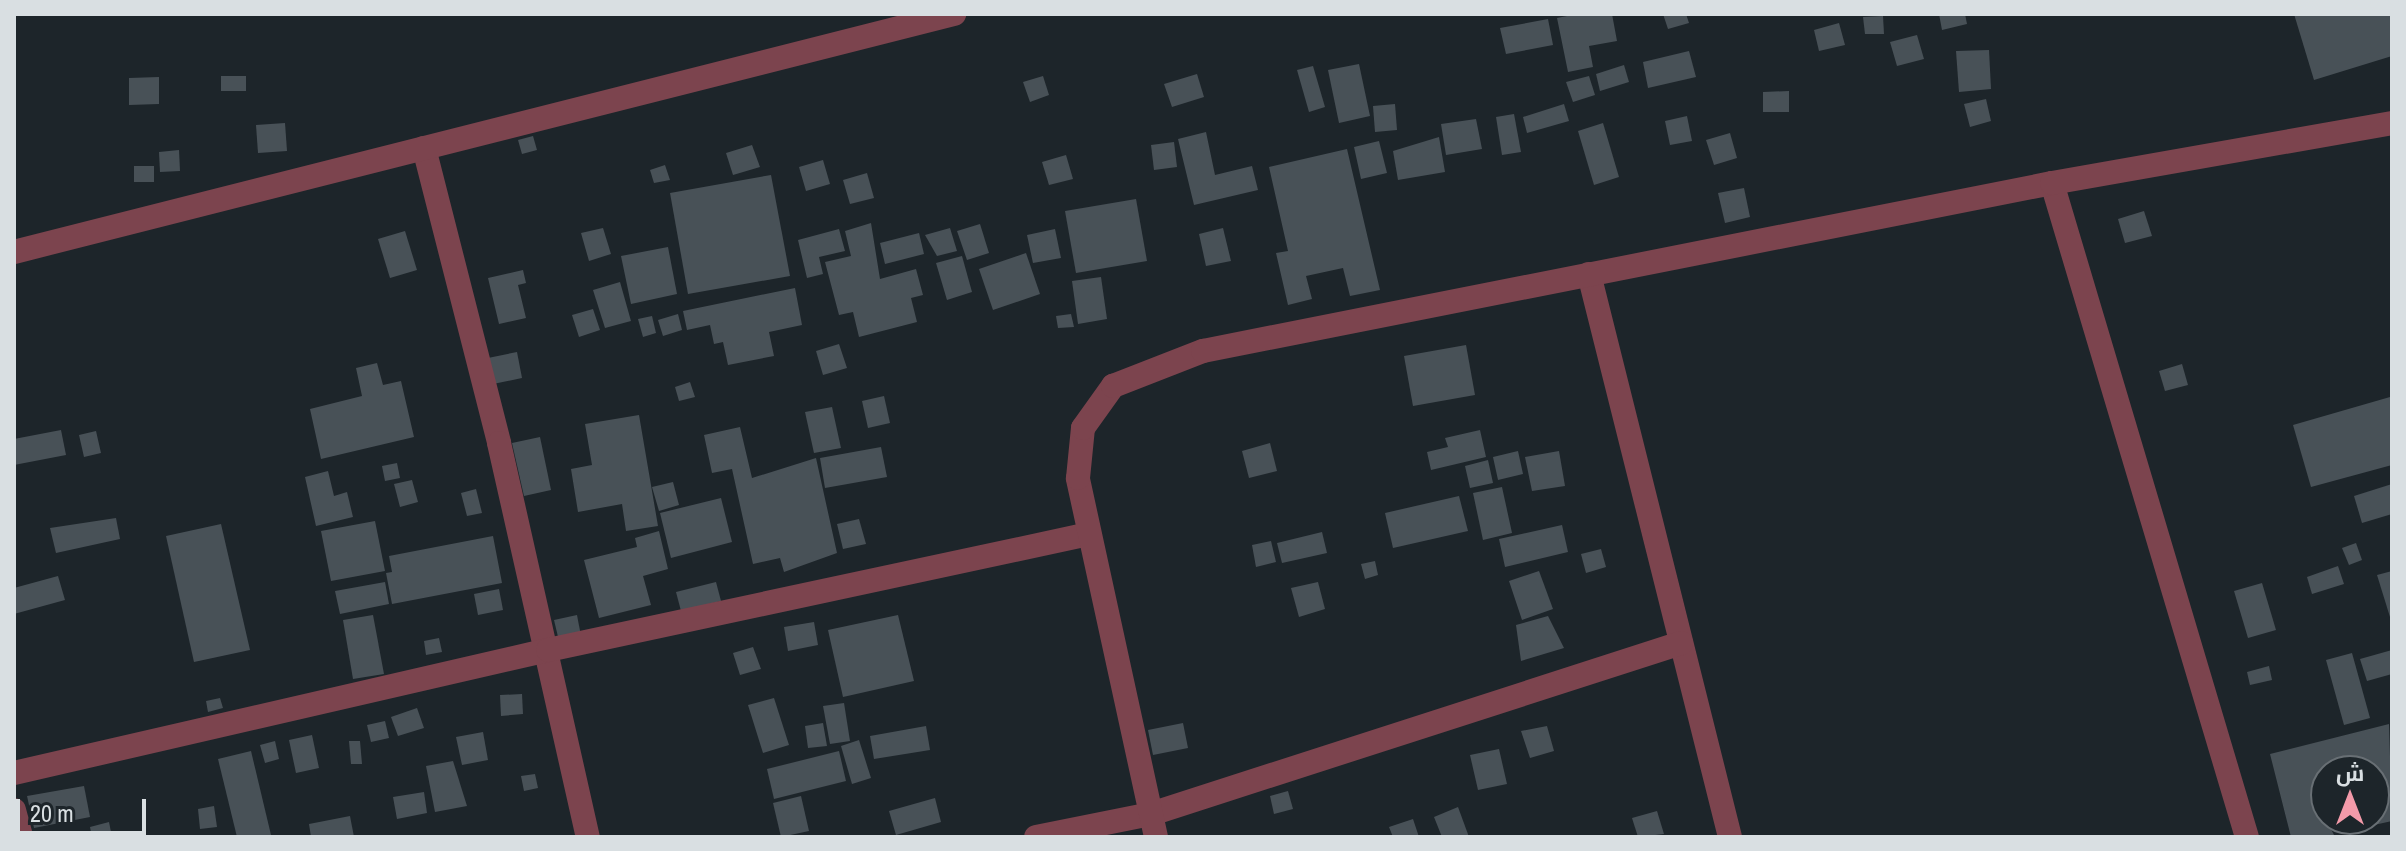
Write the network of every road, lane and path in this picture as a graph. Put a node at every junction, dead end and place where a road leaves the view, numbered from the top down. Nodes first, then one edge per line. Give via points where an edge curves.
1 (954, 14) edge
2 (2392, 123) edge
3 (424, 148) junction
4 (2052, 183) junction
5 (14, 252) edge
6 (1589, 274) junction
7 (1089, 534) junction
8 (1681, 643) junction
9 (548, 650) junction
10 (14, 773) edge
11 (14, 810) edge
12 (1154, 825) edge
13 (21, 837) edge
14 (588, 837) edge
15 (1036, 837) edge
16 (1730, 837) edge
17 (2247, 837) edge

1 - 3 street
2 - 4 street
3 - 5 street
3 - 9 street
4 - 6 street
4 - 17 street
6 - 7 street via 1203,351 1113,386 1083,428 1078,478
6 - 8 street
7 - 9 street
7 - 12 street
8 - 12 street
8 - 16 street
9 - 10 street
9 - 14 street
11 - 13 street
12 - 15 street

